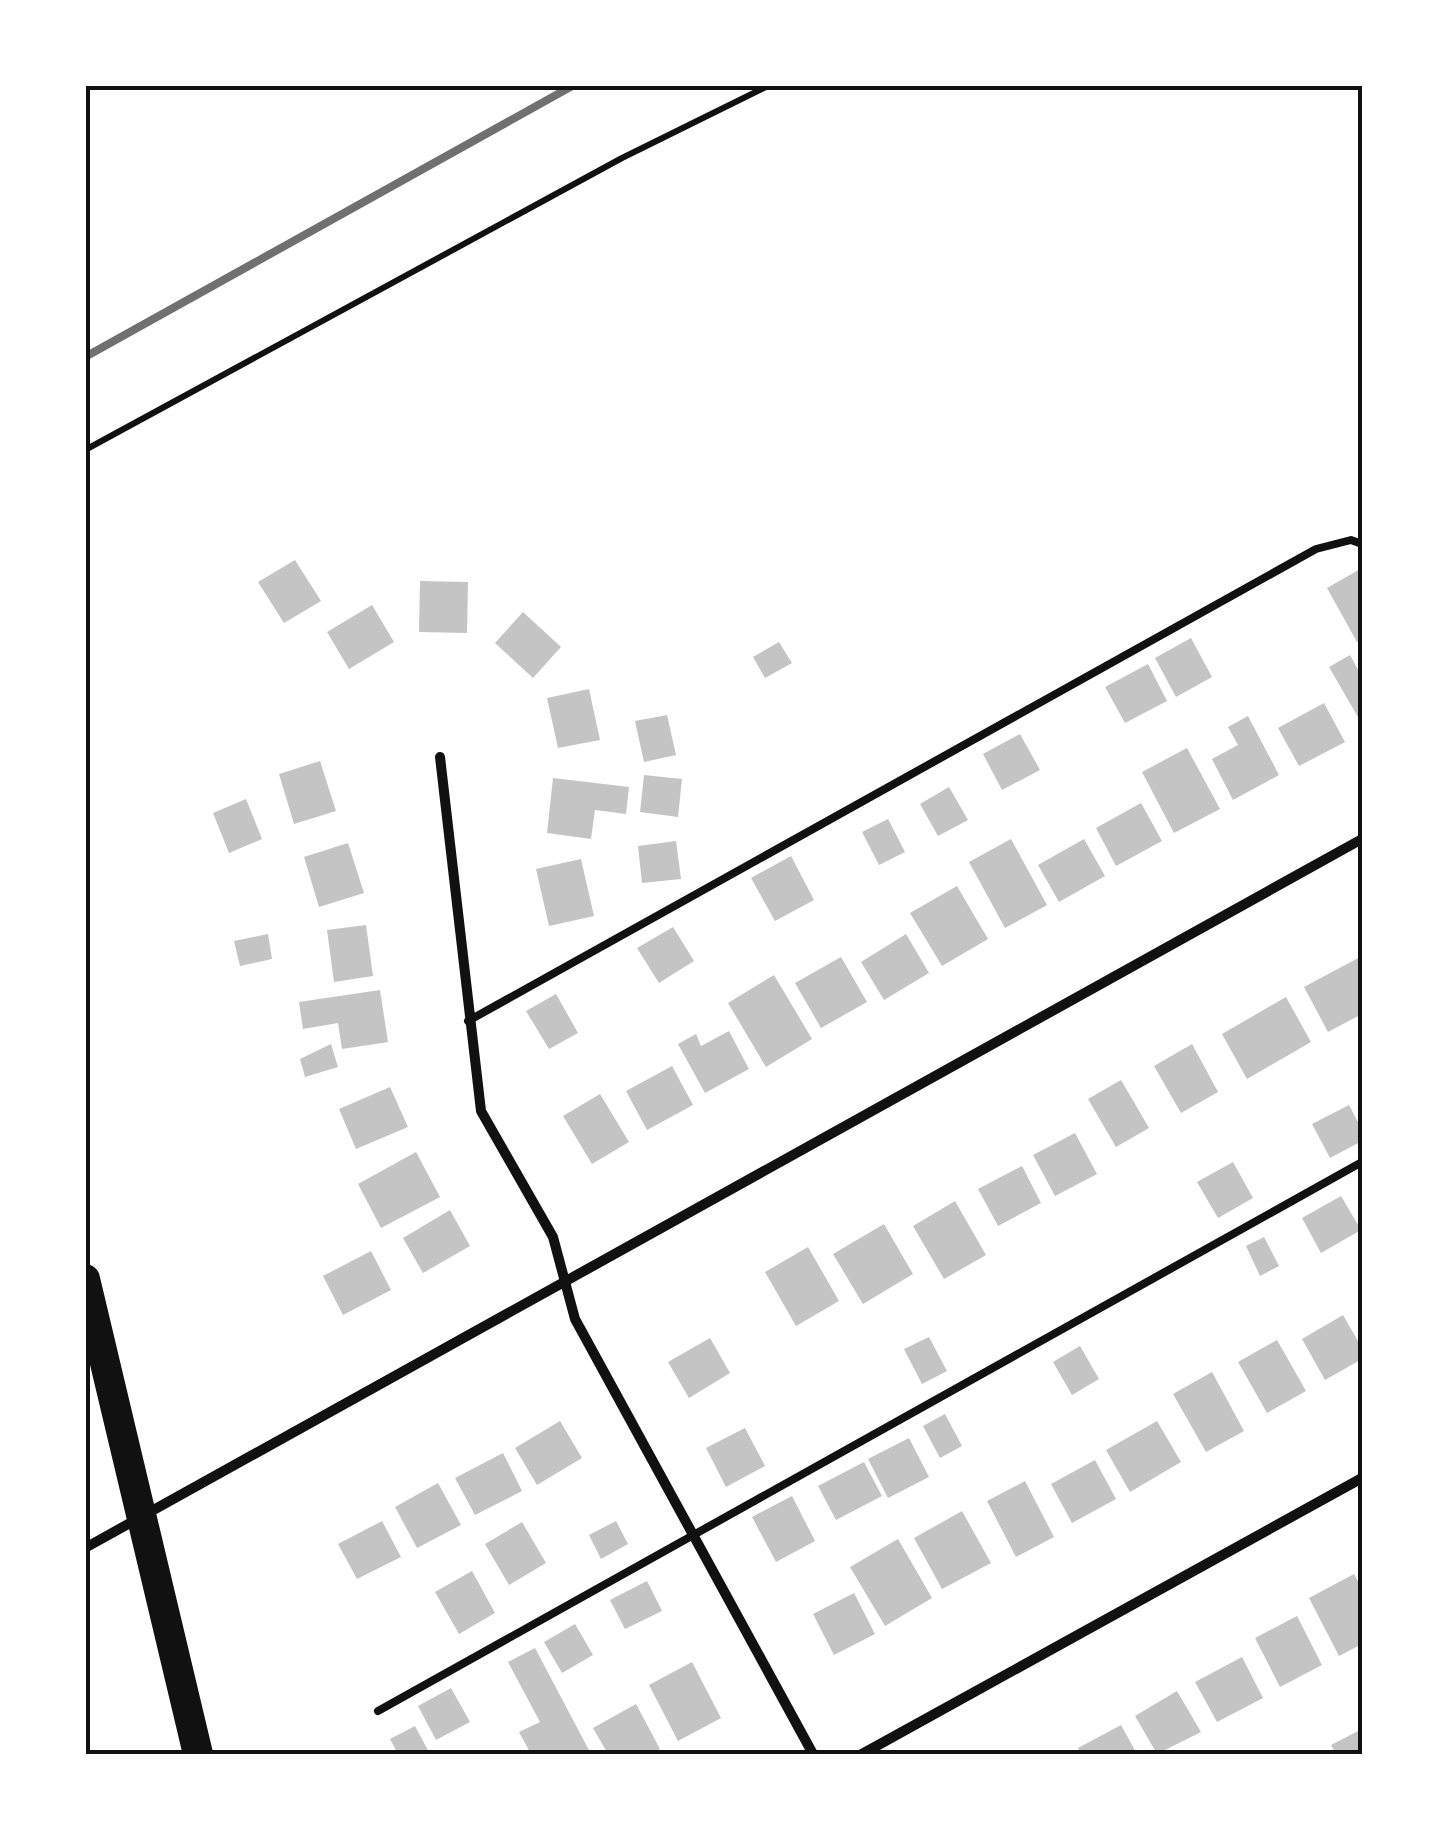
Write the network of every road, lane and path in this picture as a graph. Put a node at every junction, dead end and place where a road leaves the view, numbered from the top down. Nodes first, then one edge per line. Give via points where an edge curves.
1 (770, 85) edge
2 (85, 450) edge
3 (1362, 544) edge
4 (440, 757) dead end
5 (1362, 840) edge
6 (468, 1021) junction
7 (1362, 1162) edge
8 (85, 1279) edge
9 (564, 1282) junction
10 (1362, 1478) edge
11 (693, 1534) junction
12 (85, 1548) edge
13 (175, 1669) junction
14 (378, 1711) dead end
15 (198, 1754) edge
16 (215, 1754) edge
17 (813, 1754) edge
18 (862, 1754) edge

1 - 2 path
3 - 6 lane via 1350,540 1316,548
4 - 6 street
5 - 9 street
6 - 9 street via 481,1111 553,1238
7 - 11 lane
8 - 13 highway
9 - 11 street via 575,1319
9 - 12 street
10 - 18 street
11 - 14 lane
11 - 17 street
13 - 15 highway
13 - 16 highway

